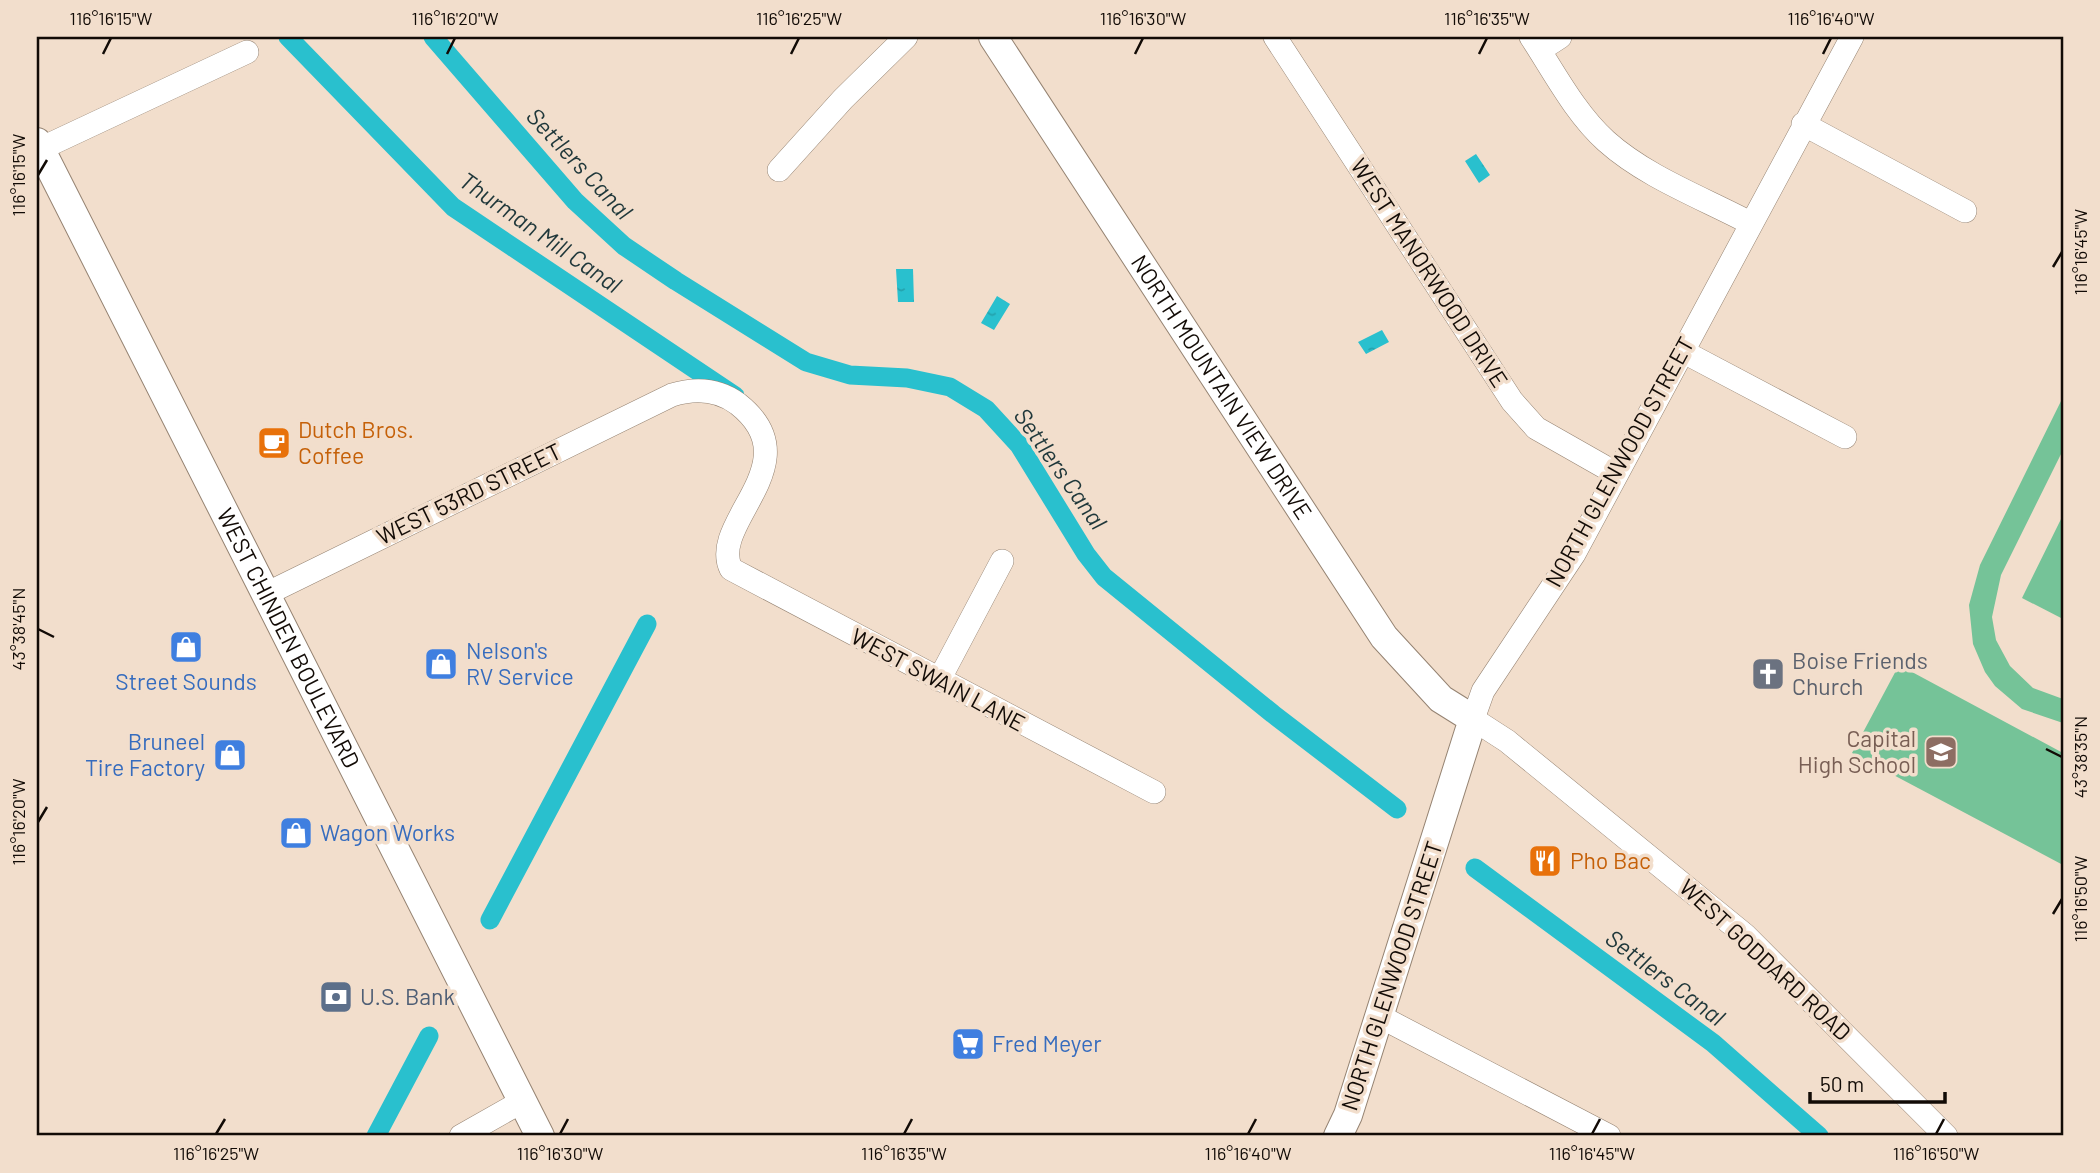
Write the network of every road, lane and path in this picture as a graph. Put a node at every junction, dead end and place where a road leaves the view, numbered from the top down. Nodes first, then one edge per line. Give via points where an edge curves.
1 (906, 37) edge
2 (993, 37) edge
3 (1276, 37) edge
4 (1560, 37) edge
5 (1852, 37) edge
6 (1536, 43) edge
7 (247, 52) dead end
8 (1803, 124) junction
9 (38, 146) edge
10 (779, 170) dead end
11 (1965, 211) dead end
12 (1750, 223) junction
13 (1682, 351) junction
14 (1845, 437) dead end
15 (1617, 474) junction
16 (727, 560) joint
17 (1002, 561) dead end
18 (266, 594) junction
19 (939, 680) junction
20 (1473, 719) junction
21 (1154, 792) dead end
22 (1379, 1016) junction
23 (521, 1102) junction
24 (461, 1136) edge
25 (540, 1136) edge
26 (1338, 1136) edge
27 (1609, 1136) edge
28 (1946, 1136) edge

1 - 10 street
2 - 20 main road, NORTH MOUNTAIN VIEW DRIVE via 1384,638 1441,699
3 - 15 street, WEST MANORWOOD DRIVE via 1512,401 1536,428
4 - 6 street
5 - 8 street, NORTH GLENWOOD STREET
6 - 12 street via 1584,118 1606,140 1630,159
7 - 9 street
8 - 11 street
8 - 12 street, NORTH GLENWOOD STREET
9 - 18 main road, WEST CHINDEN BOULEVARD
12 - 13 street, NORTH GLENWOOD STREET
13 - 14 street
13 - 15 street, NORTH GLENWOOD STREET
15 - 20 street, NORTH GLENWOOD STREET via 1574,554 1483,691
16 - 18 street, WEST 53RD STREET via 729,542 763,472 762,441 748,413 721,394 702,390 672,395
16 - 19 street, WEST SWAIN LANE via 740,576
17 - 19 street
18 - 23 main road, WEST CHINDEN BOULEVARD
19 - 21 street, WEST SWAIN LANE
20 - 22 main road, NORTH GLENWOOD STREET
20 - 28 street, WEST GODDARD ROAD via 1517,748 1745,934
22 - 26 main road, NORTH GLENWOOD STREET via 1349,1115
22 - 27 street
23 - 24 street
23 - 25 main road, WEST CHINDEN BOULEVARD

